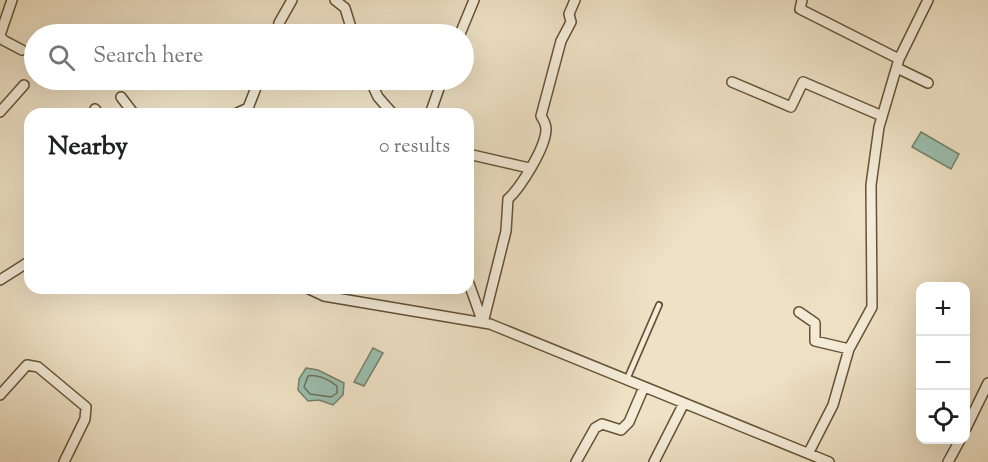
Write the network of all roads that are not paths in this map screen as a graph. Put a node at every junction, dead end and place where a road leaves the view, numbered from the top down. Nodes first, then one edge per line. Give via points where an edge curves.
1 (12, 0) edge
2 (292, 0) edge
3 (335, 0) edge
4 (474, 0) edge
5 (575, 0) edge
6 (802, 0) edge
7 (928, 0) edge
8 (279, 24) edge
9 (350, 24) edge
10 (464, 24) edge
11 (22, 50) dead end
12 (898, 63) junction
13 (732, 82) dead end
14 (928, 83) dead end
15 (24, 85) dead end
16 (255, 90) edge
17 (375, 90) edge
18 (438, 90) edge
19 (121, 97) dead end
20 (129, 108) edge
21 (248, 108) edge
22 (388, 108) edge
23 (432, 108) edge
24 (0, 112) edge
25 (882, 116) junction
26 (474, 155) edge
27 (529, 168) junction
28 (24, 265) edge
29 (0, 280) edge
30 (320, 294) edge
31 (473, 294) edge
32 (324, 296) joint
33 (659, 305) dead end
34 (799, 312) dead end
35 (483, 323) junction
36 (849, 349) junction
37 (626, 381) junction
38 (988, 383) edge
39 (644, 387) junction
40 (0, 395) edge
41 (684, 403) junction
42 (970, 420) edge
43 (958, 444) edge
44 (809, 452) junction
45 (64, 462) edge
46 (576, 462) edge
47 (654, 462) edge
48 (828, 462) edge
49 (948, 462) edge

1 - 11 street via 0,35
2 - 8 street
3 - 9 street via 345,8
4 - 10 street
5 - 27 street via 541,116 547,126 545,139
6 - 12 street via 800,9
7 - 12 street
12 - 14 street
12 - 25 street
13 - 25 street via 791,107 803,82
15 - 24 street
16 - 21 street
17 - 22 street
18 - 23 street
19 - 20 street
25 - 36 street via 871,185 872,307
26 - 27 street
27 - 35 street via 520,188 508,199 506,231
28 - 29 street
30 - 32 street
31 - 35 street
32 - 35 street
33 - 37 lane
34 - 36 street via 815,323 816,341
35 - 37 street
36 - 44 street via 833,405
37 - 39 street
38 - 42 street
39 - 41 street
39 - 46 street via 629,422 621,430 603,424 595,428
40 - 45 street via 27,365 33,365 86,407 85,419
41 - 44 street
41 - 47 street
43 - 49 street
44 - 48 street

